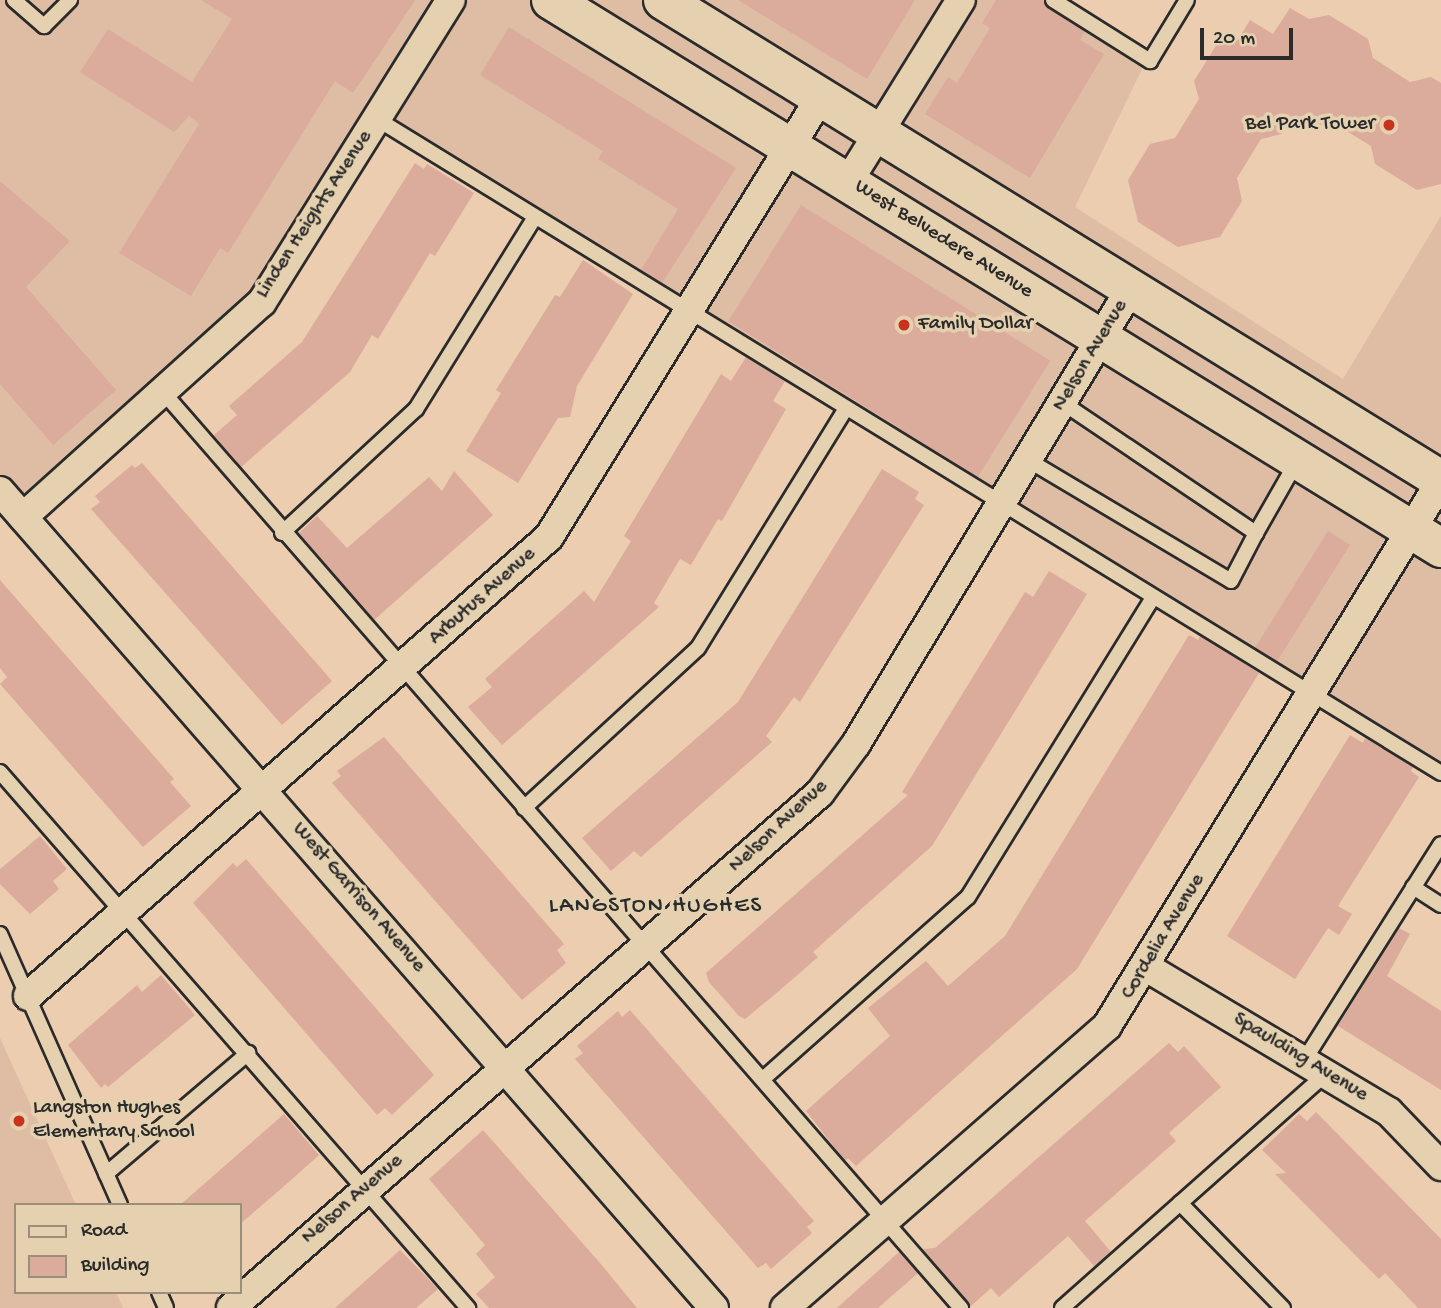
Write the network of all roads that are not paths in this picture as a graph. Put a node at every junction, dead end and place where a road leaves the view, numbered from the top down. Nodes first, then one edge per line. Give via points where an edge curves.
1 (14, 0) edge
2 (70, 0) edge
3 (451, 0) edge
4 (663, 0) edge
5 (961, 0) edge
6 (1052, 0) edge
7 (1187, 0) edge
8 (561, 3) edge
9 (820, 98) junction
10 (377, 119) junction
11 (879, 132) junction
12 (791, 147) junction
13 (848, 181) junction
14 (535, 217) junction
15 (1131, 288) junction
16 (692, 310) junction
17 (1102, 339) junction
18 (163, 392) junction
19 (1063, 403) junction
20 (845, 410) junction
21 (1298, 459) junction
22 (1028, 460) junction
23 (1441, 480) edge
24 (0, 491) edge
25 (1000, 506) junction
26 (23, 517) junction
27 (282, 533) junction
28 (1256, 533) junction
29 (1426, 539) edge
30 (1153, 597) junction
31 (401, 669) junction
32 (1312, 695) junction
33 (0, 772) edge
34 (1441, 773) edge
35 (264, 789) junction
36 (524, 808) junction
37 (1441, 844) edge
38 (1413, 887) junction
39 (1441, 905) edge
40 (123, 913) junction
41 (0, 933) edge
42 (647, 946) junction
43 (1146, 967) junction
44 (28, 996) junction
45 (248, 1053) junction
46 (1317, 1066) junction
47 (506, 1068) junction
48 (763, 1079) junction
49 (1441, 1166) edge
50 (106, 1174) junction
51 (364, 1190) junction
52 (119, 1203) edge
53 (1180, 1203) junction
54 (885, 1220) junction
55 (231, 1308) edge
56 (468, 1308) edge
57 (714, 1308) edge
58 (785, 1308) edge
59 (961, 1308) edge
60 (1062, 1308) edge
61 (1283, 1308) edge

1 - 2 lane via 44,26
3 - 10 street, Linden Heights Avenue
4 - 9 main road
5 - 11 street
6 - 7 lane via 1150,61
8 - 12 main road, West Belvedere Avenue
9 - 11 main road
9 - 12 street, Arbutus Avenue
10 - 14 lane
10 - 18 street, Linden Heights Avenue via 262,302
11 - 13 street
11 - 15 main road
12 - 13 main road, West Belvedere Avenue
12 - 16 street, Arbutus Avenue
13 - 17 main road, West Belvedere Avenue
14 - 16 lane
14 - 27 lane via 416,409
15 - 17 street, Nelson Avenue
15 - 23 main road
16 - 20 lane
16 - 31 street, Arbutus Avenue via 549,537
17 - 19 street, Nelson Avenue
17 - 21 main road, West Belvedere Avenue
18 - 26 street, Linden Heights Avenue
18 - 27 lane
19 - 22 street, Nelson Avenue
19 - 28 lane
20 - 25 lane
20 - 36 lane via 698,648
21 - 28 lane
21 - 29 main road, West Belvedere Avenue
22 - 25 street, Nelson Avenue
22 - 28 lane via 1231,582
23 - 29 street, Cordelia Avenue
24 - 26 street, West Garrison Avenue
25 - 30 lane
25 - 42 street, Nelson Avenue via 838,772
26 - 35 street, West Garrison Avenue
27 - 31 lane
29 - 32 street, Cordelia Avenue
30 - 32 lane
30 - 48 lane via 968,897
31 - 35 street, Arbutus Avenue
31 - 36 lane
32 - 34 lane
32 - 43 street, Cordelia Avenue
33 - 40 lane
35 - 40 street, Arbutus Avenue
35 - 47 street, West Garrison Avenue
36 - 42 lane
37 - 38 lane
38 - 39 lane
38 - 46 lane
40 - 44 street, Arbutus Avenue
40 - 45 lane
41 - 44 lane
42 - 47 street, Nelson Avenue
42 - 48 lane
43 - 46 street, Spaulding Avenue
43 - 54 street, Cordelia Avenue via 1107,1027
44 - 50 lane
45 - 50 lane
45 - 51 lane
46 - 49 street, Spaulding Avenue via 1389,1112
46 - 53 lane
47 - 51 street, Nelson Avenue
47 - 57 street, West Garrison Avenue
48 - 54 lane
50 - 52 lane
51 - 55 street, Nelson Avenue
51 - 56 lane
53 - 60 lane
53 - 61 lane
54 - 58 street, Cordelia Avenue
54 - 59 lane

